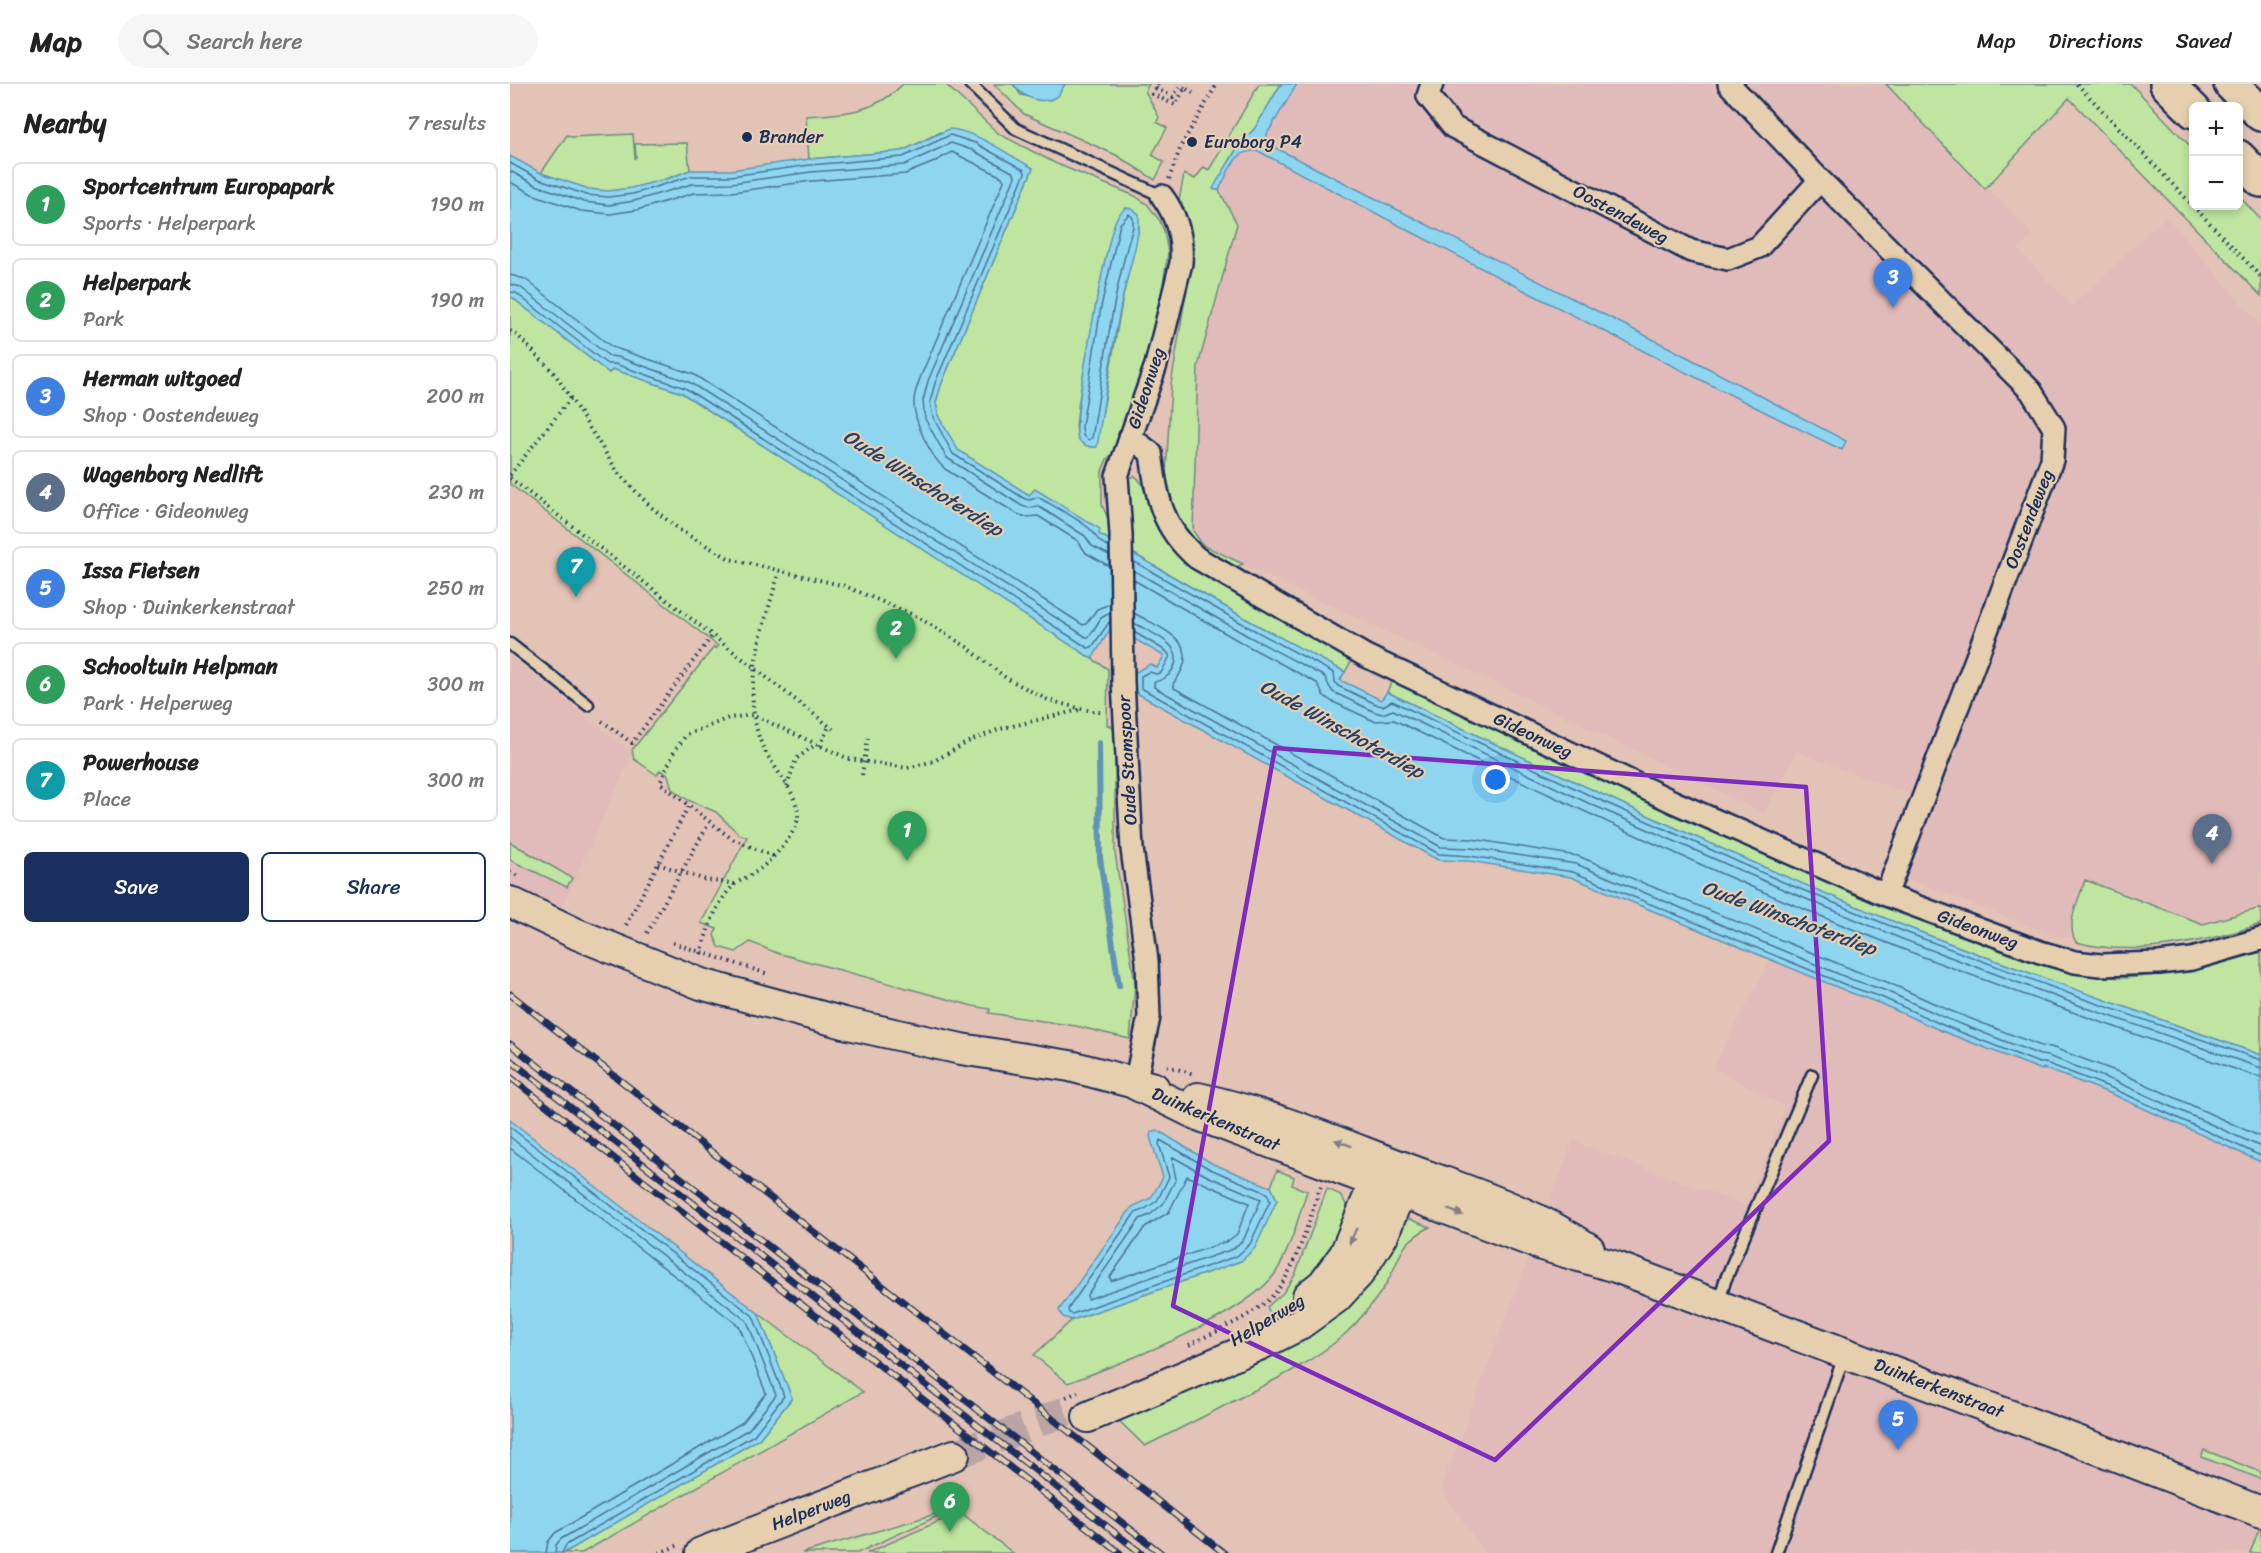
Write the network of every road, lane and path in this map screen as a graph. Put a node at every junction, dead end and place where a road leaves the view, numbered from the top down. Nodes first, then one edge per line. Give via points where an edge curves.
1 (970, 84) edge
2 (1217, 84) edge
3 (1432, 84) edge
4 (1730, 84) edge
5 (2077, 84) edge
6 (2167, 84) edge
7 (2231, 84) edge
8 (1156, 86) edge
9 (1185, 88) junction
10 (1193, 93) dead end
11 (2189, 107) edge
12 (2261, 114) edge
13 (2243, 162) edge
14 (1820, 180) junction
15 (2261, 180) edge
16 (1162, 196) junction
17 (2261, 277) edge
18 (510, 331) edge
19 (571, 398) junction
20 (1130, 437) junction
21 (510, 477) edge
22 (779, 572) junction
23 (712, 636) junction
24 (510, 644) edge
25 (755, 671) junction
26 (588, 705) dead end
27 (1082, 709) junction
28 (753, 715) junction
29 (1125, 716) junction
30 (602, 721) dead end
31 (868, 738) dead end
32 (818, 746) junction
33 (864, 762) junction
34 (862, 775) dead end
35 (787, 786) junction
36 (688, 807) junction
37 (709, 823) junction
38 (773, 856) junction
39 (658, 864) junction
40 (510, 872) edge
41 (682, 872) junction
42 (735, 884) junction
43 (518, 891) edge
44 (1886, 895) junction
45 (617, 922) dead end
46 (626, 925) junction
47 (2261, 939) edge
48 (669, 942) dead end
49 (701, 954) junction
50 (778, 977) dead end
51 (1812, 1075) dead end
52 (1135, 1084) junction
53 (1329, 1164) junction
54 (1391, 1179) junction
55 (1718, 1305) junction
56 (1180, 1349) dead end
57 (1845, 1353) junction
58 (1080, 1402) tunnel mouth
59 (2261, 1512) edge
60 (701, 1553) edge
61 (730, 1553) edge
62 (1776, 1553) edge

1 - 16 lane via 1016,129
2 - 16 path via 1180,146
3 - 14 street, Oostendeweg via 1428,96 1453,126 1691,250 1728,259 1759,247
4 - 14 street, Oostendeweg
5 - 17 path
6 - 11 highway
7 - 12 highway
8 - 9 path via 1173,97 1180,86
8 - 9 path via 1152,94 1175,105
9 - 10 path
13 - 15 highway
14 - 44 street, Oostendeweg via 2031,391 2054,428 2052,460
16 - 20 street, Gideonweg via 1179,229 1181,263 1156,365
18 - 19 path via 555,374
19 - 21 path
19 - 22 path via 619,474 651,507 681,531 730,559
20 - 29 street, Oude Stamspoor via 1117,476
20 - 44 street, Gideonweg via 1151,453 1157,496 1167,524 1185,548 1209,566 1366,656 1666,798
21 - 23 path
22 - 25 path
22 - 27 path via 845,586 916,616 967,647 1006,678 1048,700
23 - 25 path
23 - 30 path via 632,743
24 - 26 lane
25 - 28 path
25 - 32 path via 831,728
27 - 29 path
27 - 33 path via 1000,729 918,766
28 - 32 path
28 - 35 path via 762,744
28 - 36 path via 729,718 686,735 660,783
29 - 52 street, Oude Stamspoor via 1132,849 1147,961 1149,1017
31 - 33 path
32 - 33 path
32 - 35 path via 796,759
33 - 34 path
35 - 38 path via 798,817 795,829
36 - 37 path
36 - 39 path
37 - 38 path via 732,839
37 - 41 path
38 - 42 path
39 - 41 path
39 - 46 path
40 - 43 path
41 - 42 path
41 - 46 path via 647,933
42 - 49 path via 715,914
43 - 52 main road via 578,934 701,984 844,1023 961,1049 1070,1066
44 - 47 street, Gideonweg via 2040,952 2083,963 2159,963
45 - 46 path
48 - 49 path
49 - 50 path
51 - 55 lane
52 - 53 main road, Duinkerkenstraat via 1198,1115
54 -> 52 main road, Duinkerkenstraat via 1337,1141 1229,1105
53 - 54 main road, Duinkerkenstraat
53 - 56 path, Helperweg via 1291,1268 1276,1293 1252,1312
54 - 55 main road, Duinkerkenstraat via 1554,1249 1616,1267
54 - 58 main road, Helperweg via 1323,1284 1293,1309 1160,1376
55 - 57 main road, Duinkerkenstraat
57 - 59 main road, Duinkerkenstraat
57 - 62 lane
60 - 61 main road, Helperweg via 960,1459

